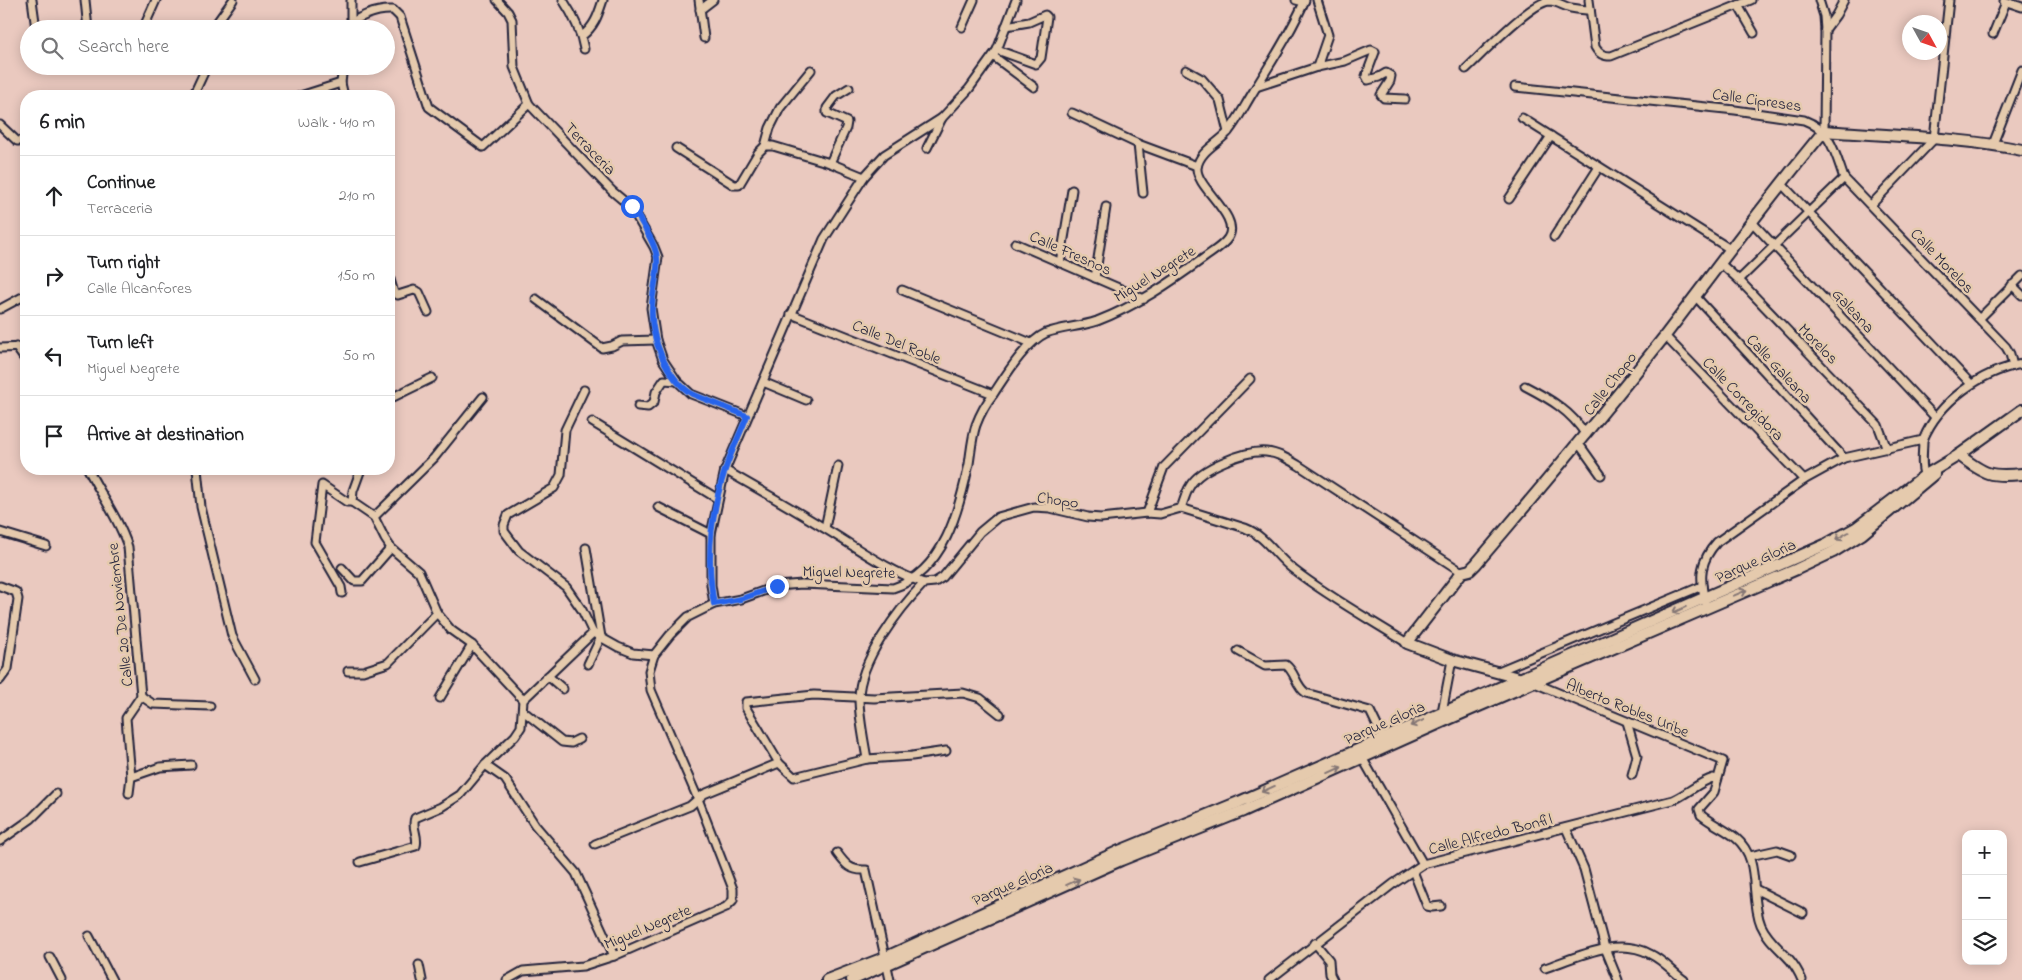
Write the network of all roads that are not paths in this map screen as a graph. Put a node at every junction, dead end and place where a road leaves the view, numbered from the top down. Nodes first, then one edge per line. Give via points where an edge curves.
1 (32, 0) edge
2 (85, 0) edge
3 (156, 0) edge
4 (233, 0) edge
5 (351, 0) edge
6 (497, 0) edge
7 (563, 0) edge
8 (603, 0) edge
9 (699, 0) edge
10 (713, 0) edge
11 (974, 0) edge
12 (1016, 0) edge
13 (1296, 0) edge
14 (1318, 0) edge
15 (1589, 0) edge
16 (1751, 0) edge
17 (1819, 0) edge
18 (1844, 0) edge
19 (1949, 0) edge
20 (1304, 1) edge
21 (2004, 1) edge
22 (1738, 5) junction
23 (2022, 7) edge
24 (700, 10) junction
25 (1590, 10) junction
26 (35, 20) edge
27 (87, 20) edge
28 (148, 20) edge
29 (219, 20) edge
30 (351, 20) edge
31 (362, 20) edge
32 (1006, 26) junction
33 (962, 27) dead end
34 (1825, 30) junction
35 (1754, 33) dead end
36 (1993, 34) dead end
37 (582, 36) junction
38 (704, 38) dead end
39 (584, 49) dead end
40 (995, 53) junction
41 (1317, 67) junction
42 (1466, 69) dead end
43 (811, 70) dead end
44 (1186, 70) dead end
45 (2022, 70) edge
46 (203, 75) edge
47 (342, 75) edge
48 (341, 83) junction
49 (1256, 87) junction
50 (1515, 87) dead end
51 (849, 88) dead end
52 (1034, 88) dead end
53 (196, 90) edge
54 (319, 90) edge
55 (343, 90) edge
56 (1405, 99) dead end
57 (529, 104) junction
58 (1072, 113) dead end
59 (942, 118) junction
60 (1522, 118) dead end
61 (0, 125) edge
62 (1824, 131) junction
63 (1228, 132) junction
64 (1551, 136) junction
65 (1934, 139) junction
66 (20, 141) edge
67 (1138, 144) junction
68 (1993, 144) junction
69 (765, 146) junction
70 (676, 148) dead end
71 (927, 148) dead end
72 (2022, 150) edge
73 (830, 163) junction
74 (1197, 166) junction
75 (1599, 167) junction
76 (864, 177) junction
77 (1844, 178) junction
78 (1781, 183) junction
79 (1072, 190) dead end
80 (1142, 194) dead end
81 (1509, 199) dead end
82 (1871, 205) junction
83 (1106, 207) dead end
84 (1809, 212) junction
85 (1752, 221) junction
86 (1554, 237) dead end
87 (1015, 243) dead end
88 (1775, 245) junction
89 (1730, 249) junction
90 (1060, 263) junction
91 (1720, 263) junction
92 (2022, 276) edge
93 (1095, 278) junction
94 (1739, 280) junction
95 (2012, 285) junction
96 (902, 290) dead end
97 (395, 294) edge
98 (2022, 295) edge
99 (1695, 296) junction
100 (20, 298) edge
101 (536, 299) dead end
102 (1144, 299) junction
103 (0, 308) edge
104 (428, 312) dead end
105 (791, 314) junction
106 (1980, 318) junction
107 (1665, 336) junction
108 (656, 340) junction
109 (1031, 343) junction
110 (16, 347) junction
111 (20, 347) edge
112 (0, 348) edge
113 (20, 353) edge
114 (2022, 364) edge
115 (2013, 366) junction
116 (432, 378) dead end
117 (1250, 379) dead end
118 (677, 381) junction
119 (763, 382) junction
120 (1972, 384) junction
121 (1526, 386) dead end
122 (584, 390) dead end
123 (992, 394) junction
124 (395, 396) edge
125 (482, 398) dead end
126 (806, 400) dead end
127 (638, 406) dead end
128 (2022, 410) edge
129 (747, 416) junction
130 (1935, 417) junction
131 (592, 422) dead end
132 (1586, 435) junction
133 (1924, 440) junction
134 (1579, 444) junction
135 (1887, 449) junction
136 (1958, 455) junction
137 (1844, 458) junction
138 (838, 466) dead end
139 (725, 470) junction
140 (2022, 474) edge
141 (91, 475) edge
142 (198, 475) edge
143 (359, 475) edge
144 (1601, 475) dead end
145 (1926, 479) junction
146 (1804, 480) junction
147 (718, 499) junction
148 (352, 502) junction
149 (658, 507) dead end
150 (1181, 508) junction
151 (1146, 513) junction
152 (374, 517) junction
153 (825, 528) junction
154 (0, 532) edge
155 (711, 534) junction
156 (46, 546) dead end
157 (391, 548) junction
158 (586, 548) dead end
159 (342, 568) dead end
160 (1462, 572) junction
161 (911, 579) junction
162 (924, 584) junction
163 (0, 586) edge
164 (1702, 586) junction
165 (342, 593) dead end
166 (1706, 603) junction
167 (714, 604) junction
168 (437, 613) junction
169 (593, 632) junction
170 (601, 637) junction
171 (1407, 643) junction
172 (472, 645) junction
173 (1238, 651) dead end
174 (654, 655) junction
175 (1452, 660) junction
176 (588, 664) dead end
177 (348, 671) dead end
178 (1496, 672) junction
179 (548, 676) junction
180 (254, 679) dead end
181 (1522, 679) junction
182 (0, 680) edge
183 (1533, 683) junction
184 (562, 689) dead end
185 (141, 696) junction
186 (440, 698) dead end
187 (859, 698) junction
188 (523, 700) junction
189 (210, 706) dead end
190 (523, 711) junction
191 (1442, 712) junction
192 (1000, 714) dead end
193 (1627, 722) junction
194 (1383, 738) junction
195 (579, 739) dead end
196 (946, 751) dead end
197 (1360, 753) junction
198 (867, 759) junction
199 (779, 763) junction
200 (191, 765) dead end
201 (485, 765) junction
202 (1632, 775) dead end
203 (131, 777) junction
204 (1717, 780) junction
205 (129, 793) dead end
206 (56, 794) dead end
207 (698, 799) junction
208 (1566, 828) junction
209 (0, 841) edge
210 (596, 844) dead end
211 (837, 853) dead end
212 (1791, 855) dead end
213 (1750, 856) junction
214 (360, 862) dead end
215 (1423, 864) junction
216 (1412, 871) junction
217 (1755, 889) junction
218 (1442, 906) dead end
219 (1804, 913) dead end
220 (89, 936) dead end
221 (1315, 943) junction
222 (1605, 948) junction
223 (614, 956) junction
224 (50, 957) dead end
225 (885, 962) junction
226 (419, 965) dead end
227 (1545, 968) dead end
228 (62, 980) edge
229 (112, 980) edge
230 (422, 980) edge
231 (507, 980) edge
232 (827, 980) edge
233 (852, 980) edge
234 (890, 980) edge
235 (1269, 980) edge
236 (1333, 980) edge
237 (1618, 980) edge
238 (1684, 980) edge
239 (1802, 980) edge

1 - 26 street
2 - 27 street
3 - 28 street
4 - 29 street
5 - 30 street
6 - 57 street, Terraceria via 512,20 514,67
7 - 37 street
8 - 37 street via 597,19
9 - 24 street
10 - 24 street
11 - 33 street
12 - 32 street
13 - 20 street
14 - 41 street via 1328,36
15 - 25 street
16 - 22 street
17 - 34 street
18 - 34 street
19 - 65 street
20 - 49 street
21 - 23 street
21 - 36 street
22 - 25 street via 1611,56 1604,56 1595,46
22 - 35 street
24 - 38 street
25 - 42 street via 1548,1 1539,5
31 - 57 street via 384,10 393,10 400,17 430,107 483,147
32 - 40 street
32 - 40 street via 1029,22 1044,15 1047,17 1041,58 1036,64
34 - 62 street
37 - 39 street
40 - 52 street
40 - 59 street via 969,89
41 - 49 street
41 - 56 street via 1345,61 1371,50 1375,52 1367,71 1368,80 1386,73 1391,76 1390,82 1381,95
43 - 69 street via 780,108
44 - 63 street via 1202,79 1220,100
45 - 68 street
46 - 53 street
47 - 48 street
48 - 54 street
48 - 55 street
49 - 63 street
50 - 62 street, Calle Cipreses via 1745,111 1804,120
51 - 73 street via 836,96 827,108 827,113 847,122
57 - 108 street, Terraceria via 612,191 632,206 658,257 651,308
58 - 67 street
59 - 71 street
59 - 76 street via 884,155
60 - 64 street
61 - 66 street
62 - 65 main road, Calle Cipreses
62 - 77 street, Calle Morelos
62 - 78 main road, Calle Chopo
63 - 74 street via 1206,151
64 - 75 street
64 - 81 street
65 - 68 main road, Calle Cipreses
65 - 82 street
67 - 74 street
67 - 80 street
68 - 72 main road, Calle Cipreses
69 - 70 street via 739,185 734,185
69 - 73 street
73 - 76 street
74 - 102 street, Miguel Negrete via 1198,175 1226,216 1231,231 1229,238
75 - 86 street
75 - 89 street
76 - 105 street via 824,239
77 - 82 street, Calle Morelos
77 - 84 street
78 - 84 street
78 - 85 main road, Calle Chopo
79 - 90 street
82 - 106 street, Calle Morelos
83 - 93 street
84 - 88 street
84 - 120 street
85 - 88 street, Galeana
85 - 89 main road, Calle Chopo
87 - 90 street, Calle Fresnos
88 - 94 street
88 - 130 street, Galeana
89 - 91 main road, Calle Chopo
90 - 93 street, Calle Fresnos
91 - 94 street, Morelos
91 - 99 main road, Calle Chopo
92 - 95 street
93 - 102 street, Calle Fresnos
94 - 135 street, Morelos via 1878,425
95 - 98 street
95 - 106 street
96 - 109 street
97 - 104 street via 419,292
99 - 107 main road, Calle Chopo
99 - 137 street, Calle Galeana
100 - 103 street
101 - 108 street via 602,348 622,341
102 - 109 street, Miguel Negrete via 1095,322 1046,333
105 - 119 street
105 - 123 street, Calle Del Roble
106 - 115 street, Calle Morelos via 2006,347
107 - 132 main road, Calle Chopo
107 - 146 street, Calle Corregidora
108 - 118 street, Terraceria via 663,360
109 - 123 street, Miguel Negrete
110 - 111 street
110 - 112 street
110 - 113 street
114 - 115 street
115 - 120 street
116 - 124 street
117 - 151 street via 1164,467
118 - 127 street via 664,380 654,402 648,407
118 - 129 street, Terraceria via 692,394
119 - 126 street
119 - 129 street
120 - 130 street
121 - 132 street via 1557,404
122 - 169 street via 565,430 561,475 554,488 508,515 504,530 519,551 566,587
123 - 161 street, Miguel Negrete via 976,424 958,510 949,533 938,553
125 - 152 street via 434,458
128 - 136 main road, Parque Gloria
129 - 139 street
130 - 133 street
131 - 147 street
132 - 134 main road, Calle Chopo
133 - 135 street
133 - 145 street via 1922,458
134 - 144 street
134 - 160 main road, Calle Chopo via 1476,564
135 - 137 street
136 - 140 main road via 1985,472 1998,476
136 - 145 main road, Parque Gloria
137 - 146 street
138 - 153 street
139 - 147 street
139 - 153 street
141 - 185 street, Calle 20 De Noviembre via 122,529 128,547
142 - 180 street via 201,506 232,636
143 - 148 street
145 - 166 main road, Parque Gloria via 1856,528
146 - 164 street via 1717,542 1703,562
147 - 155 street
148 - 152 street
148 - 165 street via 322,485 315,542
149 - 155 street
150 - 151 street, Chopo via 1160,514
150 - 160 street via 1190,486 1212,466 1250,454 1281,455
150 - 171 street via 1256,532 1292,569
151 - 162 street, Chopo via 1088,518 1050,508 1018,510 998,517 980,532 943,577
152 - 157 street
153 - 161 street
154 - 156 street
155 - 167 street
157 - 159 street via 362,581 354,581
157 - 168 street via 419,572
158 - 170 street
160 - 171 main road, Calle Chopo
161 - 162 street
161 - 167 street, Miguel Negrete via 893,588 777,586 741,599
162 - 187 street, Chopo via 888,625 863,678
163 - 182 street via 16,592 18,599 8,669
164 - 166 street
164 - 178 street
166 -> 181 main road, Parque Gloria
166 - 183 main road, Parque Gloria
167 - 174 street, Miguel Negrete via 688,617
168 - 172 street via 451,630
168 - 177 street via 388,663 363,671
169 - 170 street
169 - 179 street
170 - 174 street via 633,653
170 - 176 street
171 - 175 main road
172 - 186 street
172 - 188 street
173 - 194 street via 1265,666 1286,665 1306,692 1370,711
174 - 207 street, Miguel Negrete via 649,671 651,690
175 - 178 main road
175 - 191 street
178 - 181 main road
179 - 184 street
179 - 188 street
181 - 183 street, Alberto Robles Uribe
181 - 191 main road, Parque Gloria
183 - 193 street, Alberto Robles Uribe
183 - 197 main road, Parque Gloria
185 - 189 street via 153,704
185 - 203 street, Calle 20 De Noviembre via 126,718
187 - 192 street via 963,693 980,698
187 - 198 street, Chopo
187 - 199 street via 814,695 746,702 746,708
188 - 190 street
190 - 195 street via 562,742 571,743
190 - 201 street via 521,727 515,736
191 -> 194 main road, Parque Gloria
193 - 202 street via 1637,756
193 - 204 street, Alberto Robles Uribe via 1723,762
194 - 197 main road, Parque Gloria
196 - 198 street
197 - 215 street
197 - 225 main road, Parque Gloria via 1239,802
198 - 199 street via 794,777
199 - 207 street
200 - 203 street via 160,767
201 - 214 street via 460,795 415,818 416,846
201 - 223 street via 505,779 535,825 576,873
203 - 205 street, Calle 20 De Noviembre
204 - 208 street, Calle Alfredo Bonfil via 1707,780 1673,800
204 - 213 street via 1714,792 1699,809 1701,815 1736,838
206 - 209 street via 31,819
207 - 210 street via 690,806
207 - 223 street, Miguel Negrete via 733,889 733,900 726,907
208 - 215 street, Calle Alfredo Bonfil
208 - 222 street via 1584,869
211 - 225 street via 847,867 866,870
212 - 213 street via 1777,850
213 - 217 street
215 - 216 street, Calle Alfredo Bonfil
216 - 218 street via 1427,906
216 - 221 street, Calle Alfredo Bonfil
217 - 219 street
217 - 239 street via 1760,922 1765,932 1791,961
220 - 229 street
221 - 235 street, Calle Alfredo Bonfil
221 - 236 street via 1329,960
222 - 227 street
222 - 237 street
222 - 238 street via 1639,948 1659,959
223 - 231 street, Miguel Negrete via 583,966 523,971
224 - 228 street
225 - 232 main road, Parque Gloria
225 - 233 main road, Parque Gloria
225 - 234 street
226 - 230 street

